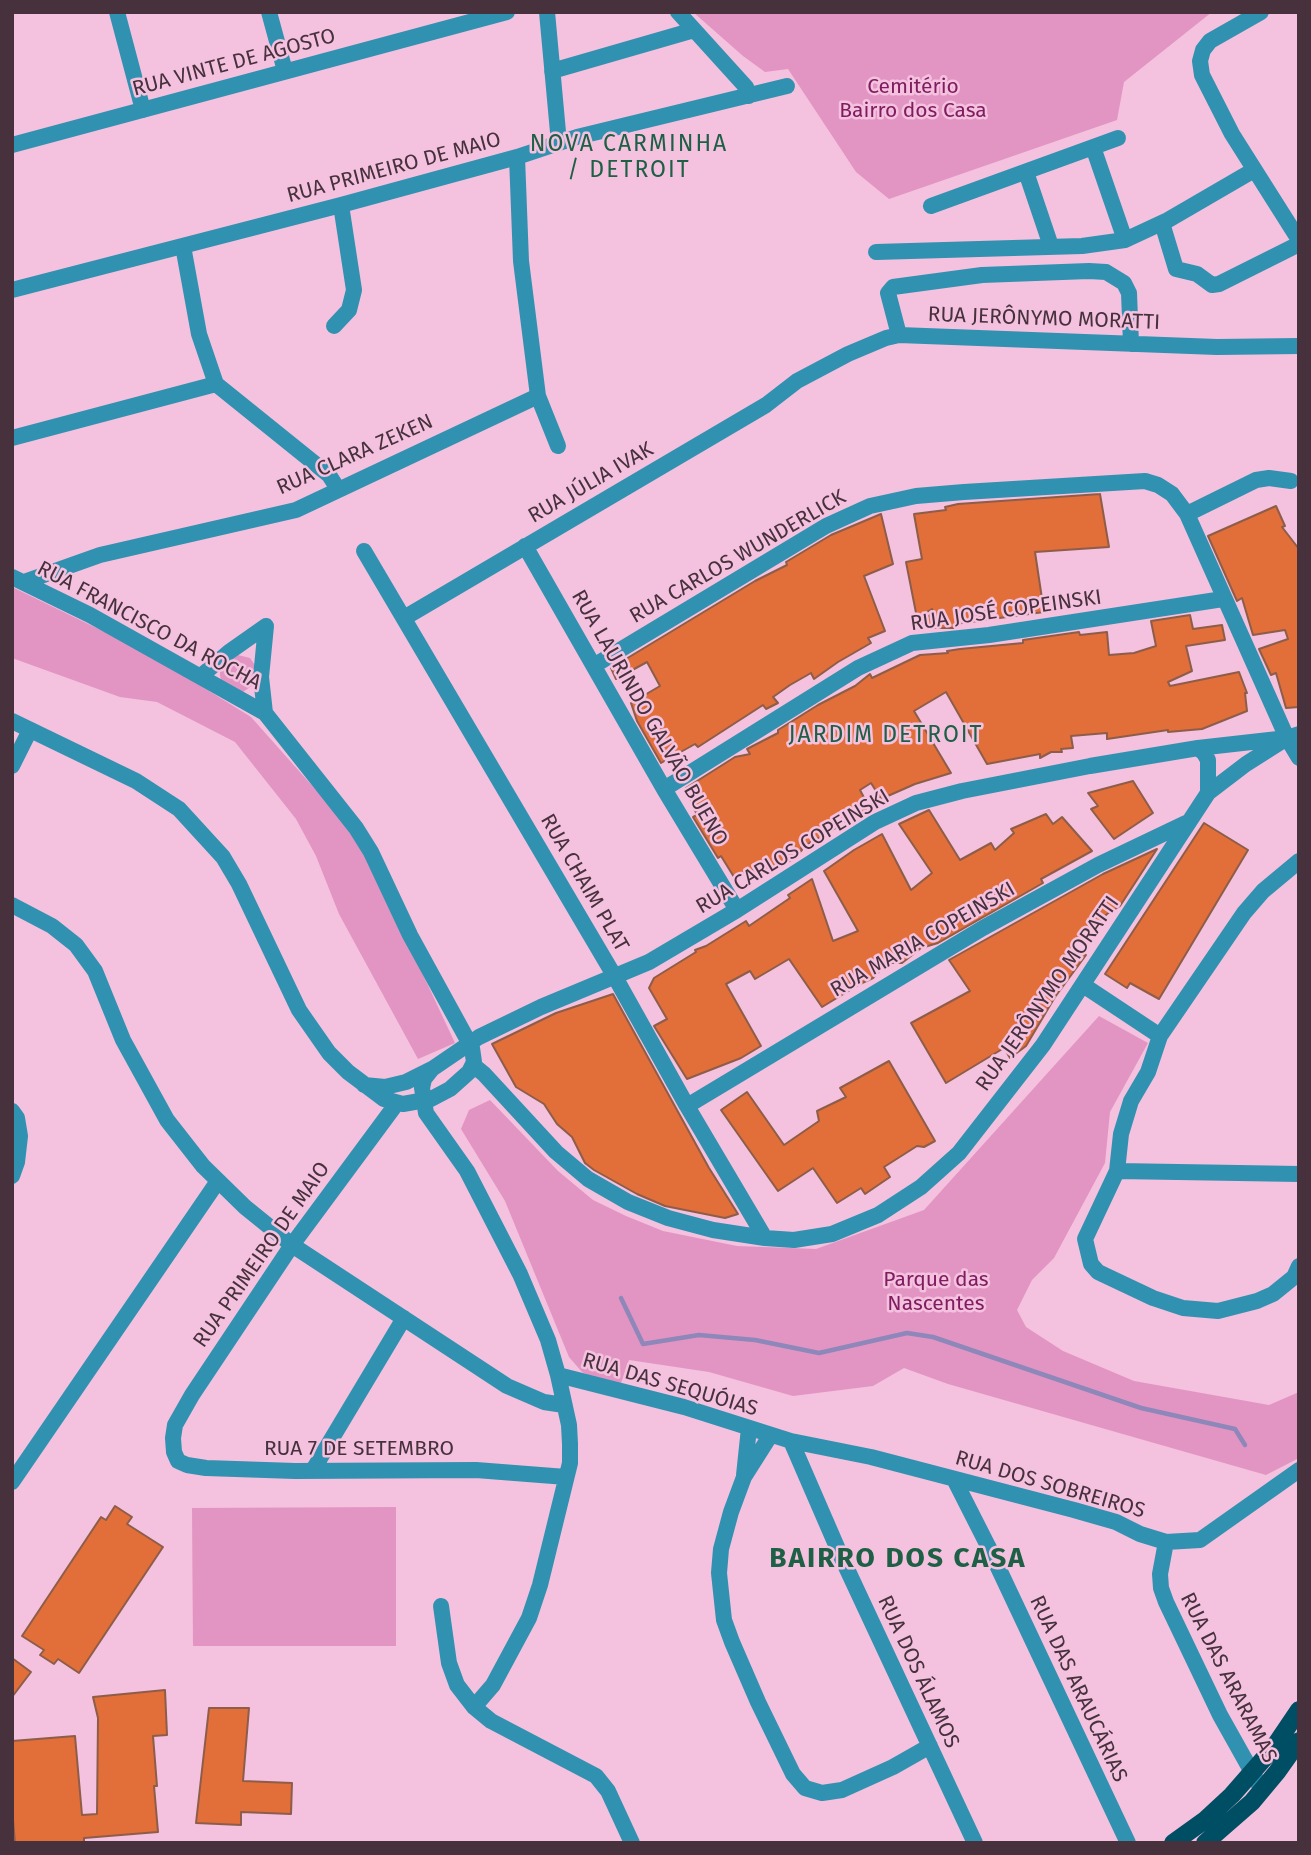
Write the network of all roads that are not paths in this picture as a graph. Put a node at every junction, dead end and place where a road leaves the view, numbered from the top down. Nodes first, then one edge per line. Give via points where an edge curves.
1 (117, 12) edge
2 (269, 12) edge
3 (508, 12) edge
4 (547, 12) edge
5 (678, 12) edge
6 (1261, 12) edge
7 (694, 30) junction
8 (285, 71) junction
9 (552, 71) junction
10 (787, 86) dead end
11 (749, 96) junction
12 (143, 110) junction
13 (1118, 138) dead end
14 (559, 143) junction
15 (12, 145) edge
16 (1093, 147) junction
17 (517, 157) junction
18 (1254, 170) junction
19 (1026, 172) junction
20 (341, 205) junction
21 (931, 205) dead end
22 (1162, 223) junction
23 (1125, 240) junction
24 (1299, 242) edge
25 (183, 246) junction
26 (1051, 246) junction
27 (876, 252) dead end
28 (12, 290) edge
29 (334, 326) dead end
30 (898, 335) junction
31 (1131, 344) junction
32 (1299, 346) edge
33 (797, 381) joint
34 (216, 384) junction
35 (538, 396) junction
36 (12, 438) edge
37 (558, 446) dead end
38 (1291, 481) dead end
39 (338, 489) junction
40 (1187, 514) junction
41 (525, 546) junction
42 (364, 551) dead end
43 (18, 579) edge
44 (1223, 599) junction
45 (404, 618) junction
46 (595, 665) junction
47 (201, 676) junction
48 (265, 713) junction
49 (12, 721) edge
50 (30, 730) junction
51 (1293, 736) edge
52 (1203, 754) junction
53 (1299, 758) edge
54 (12, 766) edge
55 (664, 789) junction
56 (1208, 793) junction
57 (1186, 823) junction
58 (1299, 862) edge
59 (12, 905) edge
60 (737, 910) junction
61 (615, 977) junction
62 (1083, 985) junction
63 (1160, 1036) junction
64 (470, 1042) junction
65 (473, 1065) junction
66 (432, 1069) junction
67 (364, 1085) junction
68 (439, 1096) junction
69 (423, 1102) junction
70 (397, 1103) junction
71 (687, 1106) junction
72 (12, 1111) edge
73 (439, 1130) junction
74 (1117, 1171) junction
75 (1299, 1174) edge
76 (12, 1176) edge
77 (218, 1181) junction
78 (765, 1238) junction
79 (292, 1244) junction
80 (1297, 1274) edge
81 (404, 1318) junction
82 (558, 1375) junction
83 (564, 1405) junction
84 (749, 1429) junction
85 (770, 1436) junction
86 (173, 1438) joint
87 (791, 1441) junction
88 (1299, 1469) edge
89 (15, 1471) edge
90 (313, 1471) junction
91 (566, 1477) junction
92 (744, 1477) junction
93 (954, 1479) junction
94 (1166, 1542) junction
95 (441, 1606) dead end
96 (474, 1707) junction
97 (1299, 1710) edge
98 (1299, 1741) edge
99 (930, 1746) junction
100 (1251, 1773) junction
101 (1262, 1790) junction
102 (632, 1843) edge
103 (975, 1843) edge
104 (1128, 1843) edge
105 (1173, 1843) edge
106 (1205, 1843) edge

1 - 12 street
2 - 8 street
3 - 8 street, RUA VINTE DE AGOSTO
4 - 9 street
5 - 7 street
6 - 18 street via 1210,41 1200,61 1206,86
7 - 9 street
7 - 11 street
8 - 12 street, RUA VINTE DE AGOSTO
9 - 14 street
10 - 11 street, RUA PRIMEIRO DE MAIO
11 - 14 street, RUA PRIMEIRO DE MAIO
12 - 15 street, RUA VINTE DE AGOSTO
13 - 16 street
14 - 17 street, RUA PRIMEIRO DE MAIO
16 - 19 street
16 - 23 street
17 - 20 street, RUA PRIMEIRO DE MAIO
17 - 35 street via 521,261
18 - 22 street
18 - 24 street
19 - 21 street
19 - 26 street
20 - 25 street, RUA PRIMEIRO DE MAIO
20 - 29 street via 354,290 349,310
22 - 23 street
22 - 24 street via 1176,269 1197,274 1212,285
23 - 26 street
25 - 28 street, RUA PRIMEIRO DE MAIO
25 - 34 street via 199,334
26 - 27 street
30 - 31 street, RUA JERÔNYMO MORATTI
30 - 31 street via 888,293 892,287 982,275 1089,271 1106,272 1124,283 1129,293
30 - 33 street, RUA JERÔNYMO MORATTI via 869,344
31 - 32 street, RUA JERÔNYMO MORATTI
33 - 41 street, RUA JÚLIA IVAK via 766,405
34 - 36 street
34 - 39 street via 329,475
35 - 37 street
35 - 39 street, RUA CLARA ZEKEN
38 - 40 street via 1256,480
39 - 43 street, RUA CLARA ZEKEN via 296,510 100,555
40 - 44 street, RUA CARLOS WUNDERLICK
40 - 46 street, RUA CARLOS WUNDERLICK via 1172,494 1145,481 887,501 826,526
41 - 45 street, RUA JÚLIA IVAK
41 - 46 street, RUA LAURINDO GALVÃO BUENO
42 - 45 street, RUA CHAIM PLAT
43 - 47 street, RUA FRANCISCO DA ROCHA
44 - 51 street, RUA CARLOS WUNDERLICK
44 - 55 street, RUA JOSÉ COPEINSKI via 912,643 858,668
45 - 61 street, RUA CHAIM PLAT
46 - 55 street, RUA LAURINDO GALVÃO BUENO
47 - 48 street, RUA FRANCISCO DA ROCHA
47 - 48 street via 267,626 261,677
48 - 64 street via 371,852
49 - 50 street
50 - 54 street
50 - 67 street via 157,794 201,831 239,884 314,1034
51 - 52 street, RUA CARLOS COPEINSKI
51 - 53 street, RUA CARLOS WUNDERLICK
51 - 56 street, RUA JERÔNYMO MORATTI
52 - 56 street
52 - 60 street, RUA CARLOS COPEINSKI via 1049,774 916,803 875,822
55 - 60 street, RUA LAURINDO GALVÃO BUENO
56 - 57 street, RUA JERÔNYMO MORATTI
57 - 62 street, RUA JERÔNYMO MORATTI
57 - 71 street, RUA MARIA COPEINSKI via 1005,916
58 - 63 street via 1263,891 1244,914
59 - 77 street via 76,945 94,971 123,1041 167,1120
60 - 61 street, RUA CARLOS COPEINSKI
61 - 64 street, RUA CARLOS COPEINSKI
61 - 71 street, RUA CHAIM PLAT
62 - 63 street
62 - 78 street, RUA JERÔNYMO MORATTI via 966,1144 920,1186 878,1215 832,1234 794,1240
63 - 74 street via 1131,1101
64 - 65 street
64 - 66 street, RUA CARLOS COPEINSKI
65 - 68 street
65 - 78 street, RUA JERÔNYMO MORATTI via 527,1124 588,1179 668,1218
66 - 67 street, RUA CARLOS COPEINSKI via 397,1085
66 - 69 street via 423,1082
67 - 70 street
68 - 69 street
68 - 73 street
69 - 70 street
69 - 73 street
70 - 79 street, RUA PRIMEIRO DE MAIO
71 - 78 street, RUA CHAIM PLAT
72 - 76 street via 20,1136
73 - 82 street via 467,1171 515,1264
74 - 75 street
74 - 80 street via 1085,1239 1091,1264 1098,1272 1183,1308 1218,1311 1273,1294
77 - 79 street
77 - 89 street
79 - 81 street
79 - 86 street, RUA PRIMEIRO DE MAIO via 192,1395
81 - 83 street via 507,1386
81 - 90 street
82 - 83 street
82 - 84 street, RUA DAS SEQUÓIAS
83 - 91 street via 570,1444
84 - 85 street, RUA DAS SEQUÓIAS
84 - 92 street
85 - 87 street, RUA DOS SOBREIROS
85 - 92 street
86 - 90 street, RUA 7 DE SETEMBRO via 178,1461 187,1465
87 - 93 street, RUA DOS SOBREIROS
87 - 99 street, RUA DOS ÁLAMOS
88 - 94 street, RUA DOS SOBREIROS via 1200,1540
90 - 91 street, RUA 7 DE SETEMBRO via 476,1470
91 - 96 street via 529,1618 493,1685
92 - 99 street via 721,1549 724,1620 793,1774 805,1788 822,1793 842,1790
93 - 94 street, RUA DOS SOBREIROS via 1116,1522
93 - 104 street, RUA DAS ARAUCÁRIAS
94 - 100 street, RUA DAS ARARAMAS via 1160,1574 1163,1595
95 - 96 street via 449,1663 457,1685
96 - 102 street via 491,1721 596,1776
97 - 100 main road
98 - 101 main road
99 - 103 street, RUA DOS ÁLAMOS
100 - 101 street, RUA DAS ARARAMAS
100 - 105 main road via 1205,1820
101 - 106 main road

